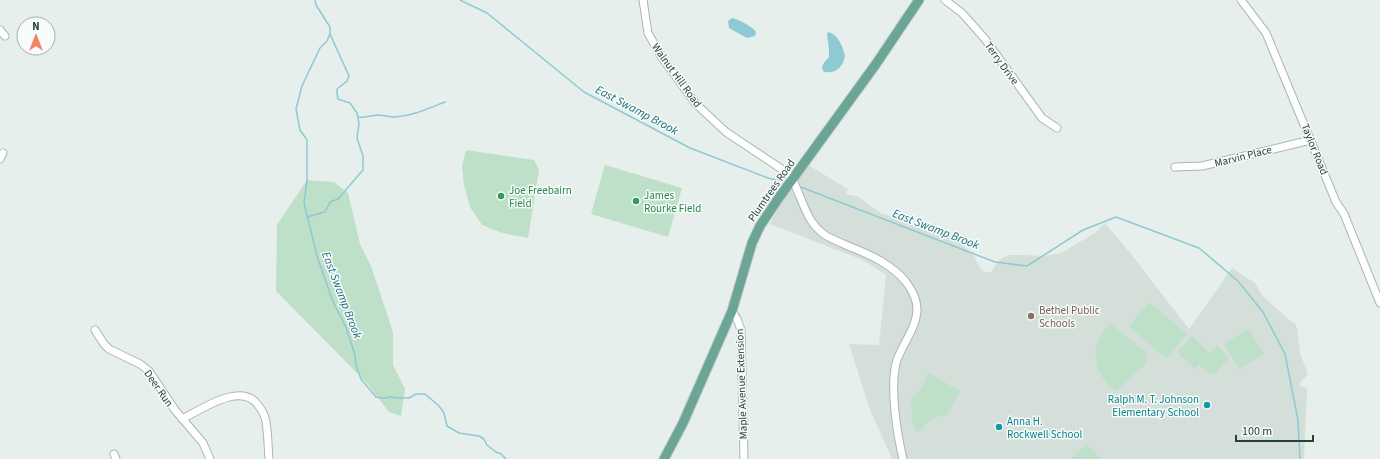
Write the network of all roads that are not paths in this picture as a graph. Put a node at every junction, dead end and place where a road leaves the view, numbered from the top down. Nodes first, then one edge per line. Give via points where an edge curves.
1 (642, 0) edge
2 (919, 0) edge
3 (945, 0) edge
4 (1241, 0) edge
5 (1057, 128) dead end
6 (1311, 140) junction
7 (1175, 167) dead end
8 (793, 180) junction
9 (1380, 303) edge
10 (732, 311) junction
11 (95, 330) dead end
12 (182, 419) junction
13 (210, 459) edge
14 (269, 459) edge
15 (664, 459) edge
16 (744, 459) edge
17 (903, 459) edge

1 - 8 street, Walnut Hill Road via 648,33 661,56 696,104 726,132 783,170
2 - 8 main road, Plumtrees Road
3 - 5 street, Terry Drive via 962,13 985,39 1042,118
4 - 6 street, Taylor Road via 1266,33
6 - 7 street, Marvin Place via 1202,166
6 - 9 street, Taylor Road
8 - 10 main road, Plumtrees Road via 763,220 755,236
8 - 17 street via 808,215 818,229 834,240 878,259 904,279 914,293 916,318 896,362 894,382
10 - 15 main road, Plumtrees Road via 683,423
10 - 16 street, Maple Avenue Extension via 741,330
11 - 12 street, Deer Run via 109,349 149,371
12 - 13 street, Deer Run via 203,443
12 - 14 street via 232,396 248,397 256,401 266,420

